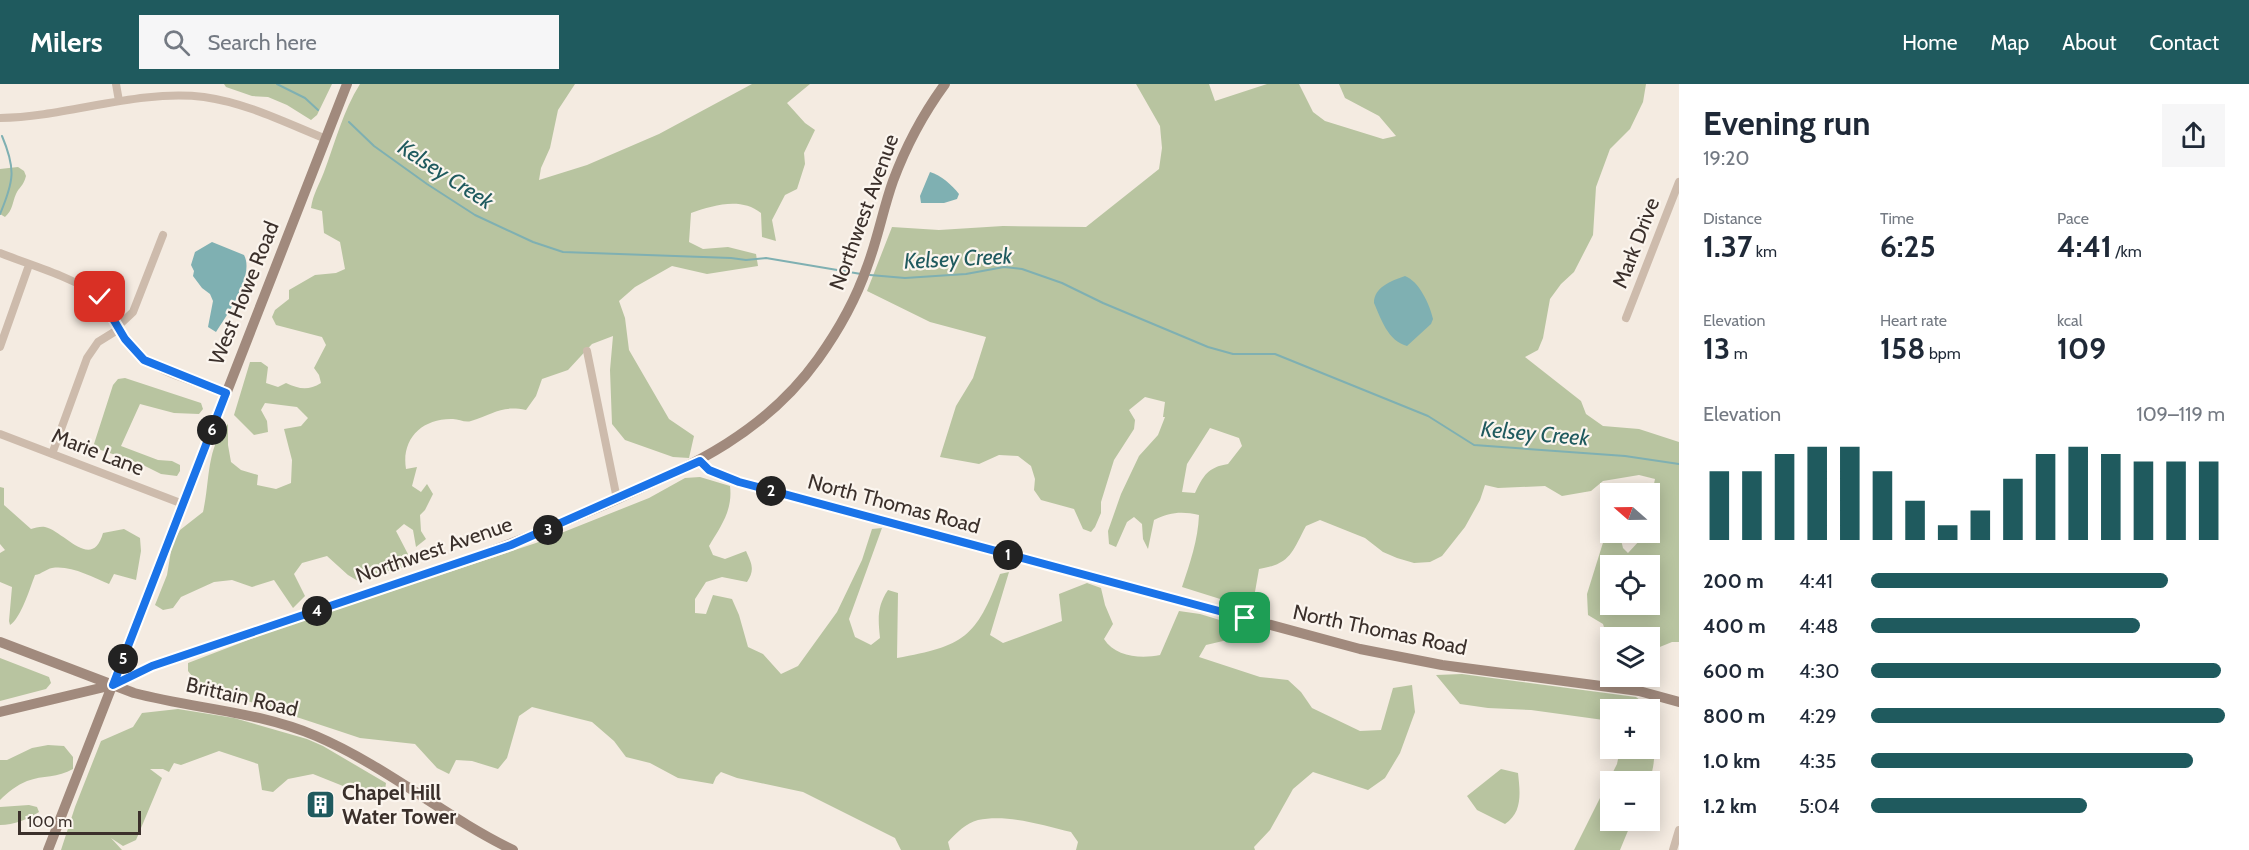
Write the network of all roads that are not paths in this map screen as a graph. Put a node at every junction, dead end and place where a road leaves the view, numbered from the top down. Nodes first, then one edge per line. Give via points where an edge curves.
1 (116, 84) edge
2 (347, 84) edge
3 (945, 84) edge
4 (119, 101) junction
5 (0, 118) edge
6 (326, 139) junction
7 (1679, 182) edge
8 (163, 235) dead end
9 (0, 254) edge
10 (29, 265) junction
11 (1626, 318) dead end
12 (118, 328) junction
13 (0, 347) edge
14 (587, 351) dead end
15 (226, 393) junction
16 (0, 434) edge
17 (52, 454) junction
18 (700, 461) junction
19 (617, 499) junction
20 (183, 504) junction
21 (0, 642) edge
22 (113, 685) junction
23 (1679, 702) edge
24 (0, 712) edge
25 (1679, 830) edge
26 (48, 850) edge
27 (513, 850) edge
28 (1673, 850) edge

1 - 4 street
2 - 6 street, West Howe Road
3 - 18 street, Northwest Avenue via 902,158 865,272 838,328 784,399
4 - 5 street
4 - 6 street via 173,96 220,100
6 - 15 street, West Howe Road
7 - 11 street, Mark Drive
8 - 12 street via 133,312
9 - 10 street
10 - 12 street via 89,289 100,297
10 - 13 street
12 - 15 street via 144,360
12 - 17 street via 97,344 87,358
14 - 19 street
15 - 20 street, West Howe Road
16 - 17 street, Marie Lane
17 - 20 street, Marie Lane
18 - 19 street, Northwest Avenue
18 - 23 street, North Thomas Road via 709,470 739,482 1360,649 1442,665 1639,691
19 - 22 street, Northwest Avenue via 511,545 152,666
20 - 22 street, West Howe Road
21 - 22 street, Brittain Road
22 - 24 street, Northwest Avenue
22 - 26 street, West Howe Road
22 - 27 street, Brittain Road via 157,699 246,714 313,735 370,763
25 - 28 street

